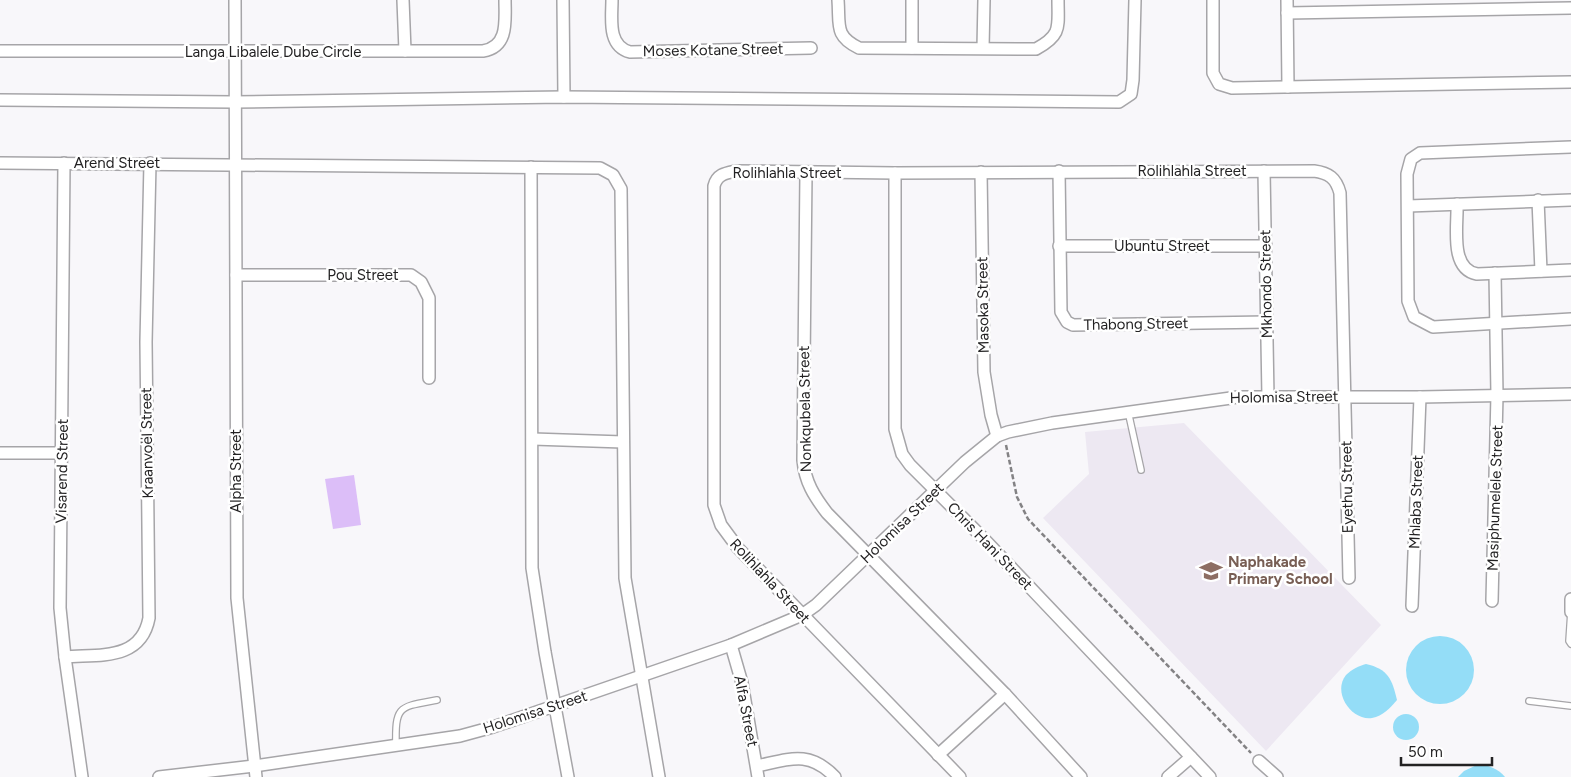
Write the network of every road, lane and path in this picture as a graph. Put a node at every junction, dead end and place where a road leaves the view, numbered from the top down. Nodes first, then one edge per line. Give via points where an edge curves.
1 (235, 0) edge
2 (403, 0) edge
3 (505, 0) edge
4 (563, 0) edge
5 (612, 0) edge
6 (838, 0) edge
7 (912, 0) edge
8 (984, 0) edge
9 (1058, 0) edge
10 (1135, 0) edge
11 (1213, 0) edge
12 (1287, 0) edge
13 (1360, 0) edge
14 (1433, 6) edge
15 (1571, 8) edge
16 (1361, 12) junction
17 (1287, 14) junction
18 (811, 48) dead end
19 (912, 48) junction
20 (983, 48) junction
21 (405, 51) junction
22 (0, 52) edge
23 (234, 52) junction
24 (1571, 82) edge
25 (1288, 87) junction
26 (564, 97) junction
27 (0, 100) edge
28 (234, 102) junction
29 (1571, 147) edge
30 (0, 163) edge
31 (64, 163) junction
32 (150, 163) junction
33 (234, 163) junction
34 (531, 167) junction
35 (1264, 171) junction
36 (981, 172) junction
37 (1058, 172) junction
38 (806, 173) junction
39 (895, 173) junction
40 (1538, 200) junction
41 (1571, 200) edge
42 (1457, 204) junction
43 (1408, 206) junction
44 (1059, 246) junction
45 (1266, 246) junction
46 (1571, 270) edge
47 (1541, 271) junction
48 (1495, 274) junction
49 (236, 275) junction
50 (1571, 319) edge
51 (1267, 322) junction
52 (1496, 322) junction
53 (429, 378) dead end
54 (1571, 394) edge
55 (1498, 395) junction
56 (1345, 396) junction
57 (1268, 397) junction
58 (1420, 397) junction
59 (1128, 412) junction
60 (1000, 435) junction
61 (533, 439) junction
62 (624, 442) junction
63 (0, 452) edge
64 (62, 453) junction
65 (1141, 470) dead end
66 (936, 490) junction
67 (868, 555) junction
68 (1348, 578) dead end
69 (1571, 599) edge
70 (1492, 601) dead end
71 (1412, 606) dead end
72 (1571, 612) edge
73 (802, 615) junction
74 (1571, 644) edge
75 (731, 645) junction
76 (65, 657) junction
77 (641, 677) junction
78 (1005, 694) junction
79 (437, 700) dead end
80 (1529, 702) dead end
81 (556, 706) junction
82 (1571, 706) edge
83 (396, 746) junction
84 (938, 755) junction
85 (1191, 757) junction
86 (1259, 761) joint
87 (255, 772) edge
88 (758, 772) edge
89 (166, 776) edge
90 (82, 777) edge
91 (568, 777) edge
92 (659, 777) edge
93 (835, 777) edge
94 (959, 777) edge
95 (1082, 777) edge
96 (1168, 777) edge
97 (1210, 777) edge
98 (1277, 777) edge

1 - 23 street, Alpha Street
2 - 21 street
3 - 21 street, Langa Libalele Dube Circle via 504,33 494,48 484,51
4 - 26 street
5 - 18 street, Moses Kotane Street via 612,32 617,44 630,52
6 - 19 street via 840,33 845,42 859,48
7 - 19 street
8 - 20 street
9 - 20 street via 1058,28 1051,40 1036,49
10 - 26 street via 1131,94 1119,102
11 - 25 street via 1213,73 1220,84 1232,88
12 - 17 street
13 - 16 street
14 - 15 street
14 - 16 street
16 - 17 street
17 - 25 street
19 - 20 street
21 - 23 street, Langa Libalele Dube Circle
22 - 23 street, Langa Libalele Dube Circle
23 - 28 street, Alpha Street
24 - 25 street
26 - 28 street
27 - 28 street
28 - 33 street, Alpha Street
29 - 43 street via 1420,153 1411,159 1408,167
30 - 31 street, Arend Street
31 - 32 street, Arend Street
31 - 64 street, Visarend Street
32 - 33 street, Arend Street
32 - 76 street, Kraanvoël Street via 146,342 149,618 140,641 128,649
33 - 34 street, Arend Street
33 - 49 street, Alpha Street
34 - 61 street
34 - 62 street, Arend Street via 600,168 613,175 620,185
35 - 37 street, Rolihlahla Street
35 - 45 street, Mkhondo Street
35 - 56 street, Rolihlahla Street via 1323,172 1338,186
36 - 37 street, Rolihlahla Street
36 - 39 street, Rolihlahla Street
36 - 60 street, Masoka Street via 984,372 991,415
37 - 44 street, Thabong Street
38 - 39 street, Rolihlahla Street
38 - 67 street, Nonkqubela Street via 804,472 816,499
38 - 73 street, Rolihlahla Street via 727,173 716,179 714,186 716,510 721,525 738,548
39 - 66 street, Chris Hani Street via 895,429 902,454
40 - 41 street
40 - 42 street
40 - 47 street
42 - 43 street
42 - 48 street via 1461,264 1471,272
43 - 52 street via 1408,301 1411,314 1433,327
44 - 45 street, Ubuntu Street
44 - 51 street, Thabong Street via 1062,316 1069,324
45 - 51 street, Mkhondo Street
46 - 47 street
47 - 48 street
48 - 52 street, Masiphumelele Street
49 - 53 street, Pou Street via 411,275 421,282 429,298
49 - 87 street, Alpha Street via 237,598
50 - 52 street
51 - 57 street, Mkhondo Street
52 - 55 street, Masiphumelele Street
54 - 55 street, Holomisa Street
55 - 58 street, Holomisa Street
55 - 70 street, Masiphumelele Street
56 - 57 street, Holomisa Street
56 - 58 street, Holomisa Street
56 - 68 street, Eyethu Street
57 - 59 street, Holomisa Street via 1196,401
58 - 71 street, Mhlaba Street
59 - 60 street, Holomisa Street via 1052,423
59 - 65 lane
60 - 66 street, Holomisa Street
60 - 86 path via 1017,497 1028,520
61 - 62 street
61 - 81 street via 532,568
62 - 77 street, Arend Street via 625,578
63 - 64 street
64 - 76 street, Visarend Street via 60,578
66 - 67 street, Holomisa Street
66 - 85 street, Chris Hani Street
67 - 73 street, Holomisa Street
67 - 78 street, Nonkqubela Street
69 - 72 street
72 - 74 lane
73 - 75 street, Holomisa Street
73 - 84 street, Rolihlahla Street
75 - 77 street, Holomisa Street
75 - 88 street, Alfa Street via 742,683
76 - 90 street, Visarend Street
77 - 81 street, Holomisa Street
77 - 92 street, Arend Street
78 - 84 street
78 - 95 street, Nonkqubela Street
79 - 83 lane via 402,710 396,724
80 - 82 lane
81 - 83 street, Holomisa Street via 460,736
81 - 91 street
83 - 87 street, Holomisa Street
84 - 94 street, Rolihlahla Street
85 - 96 street
85 - 97 street, Chris Hani Street
86 - 98 street
87 - 89 street, Holomisa Street
88 - 93 street via 801,758 818,762

